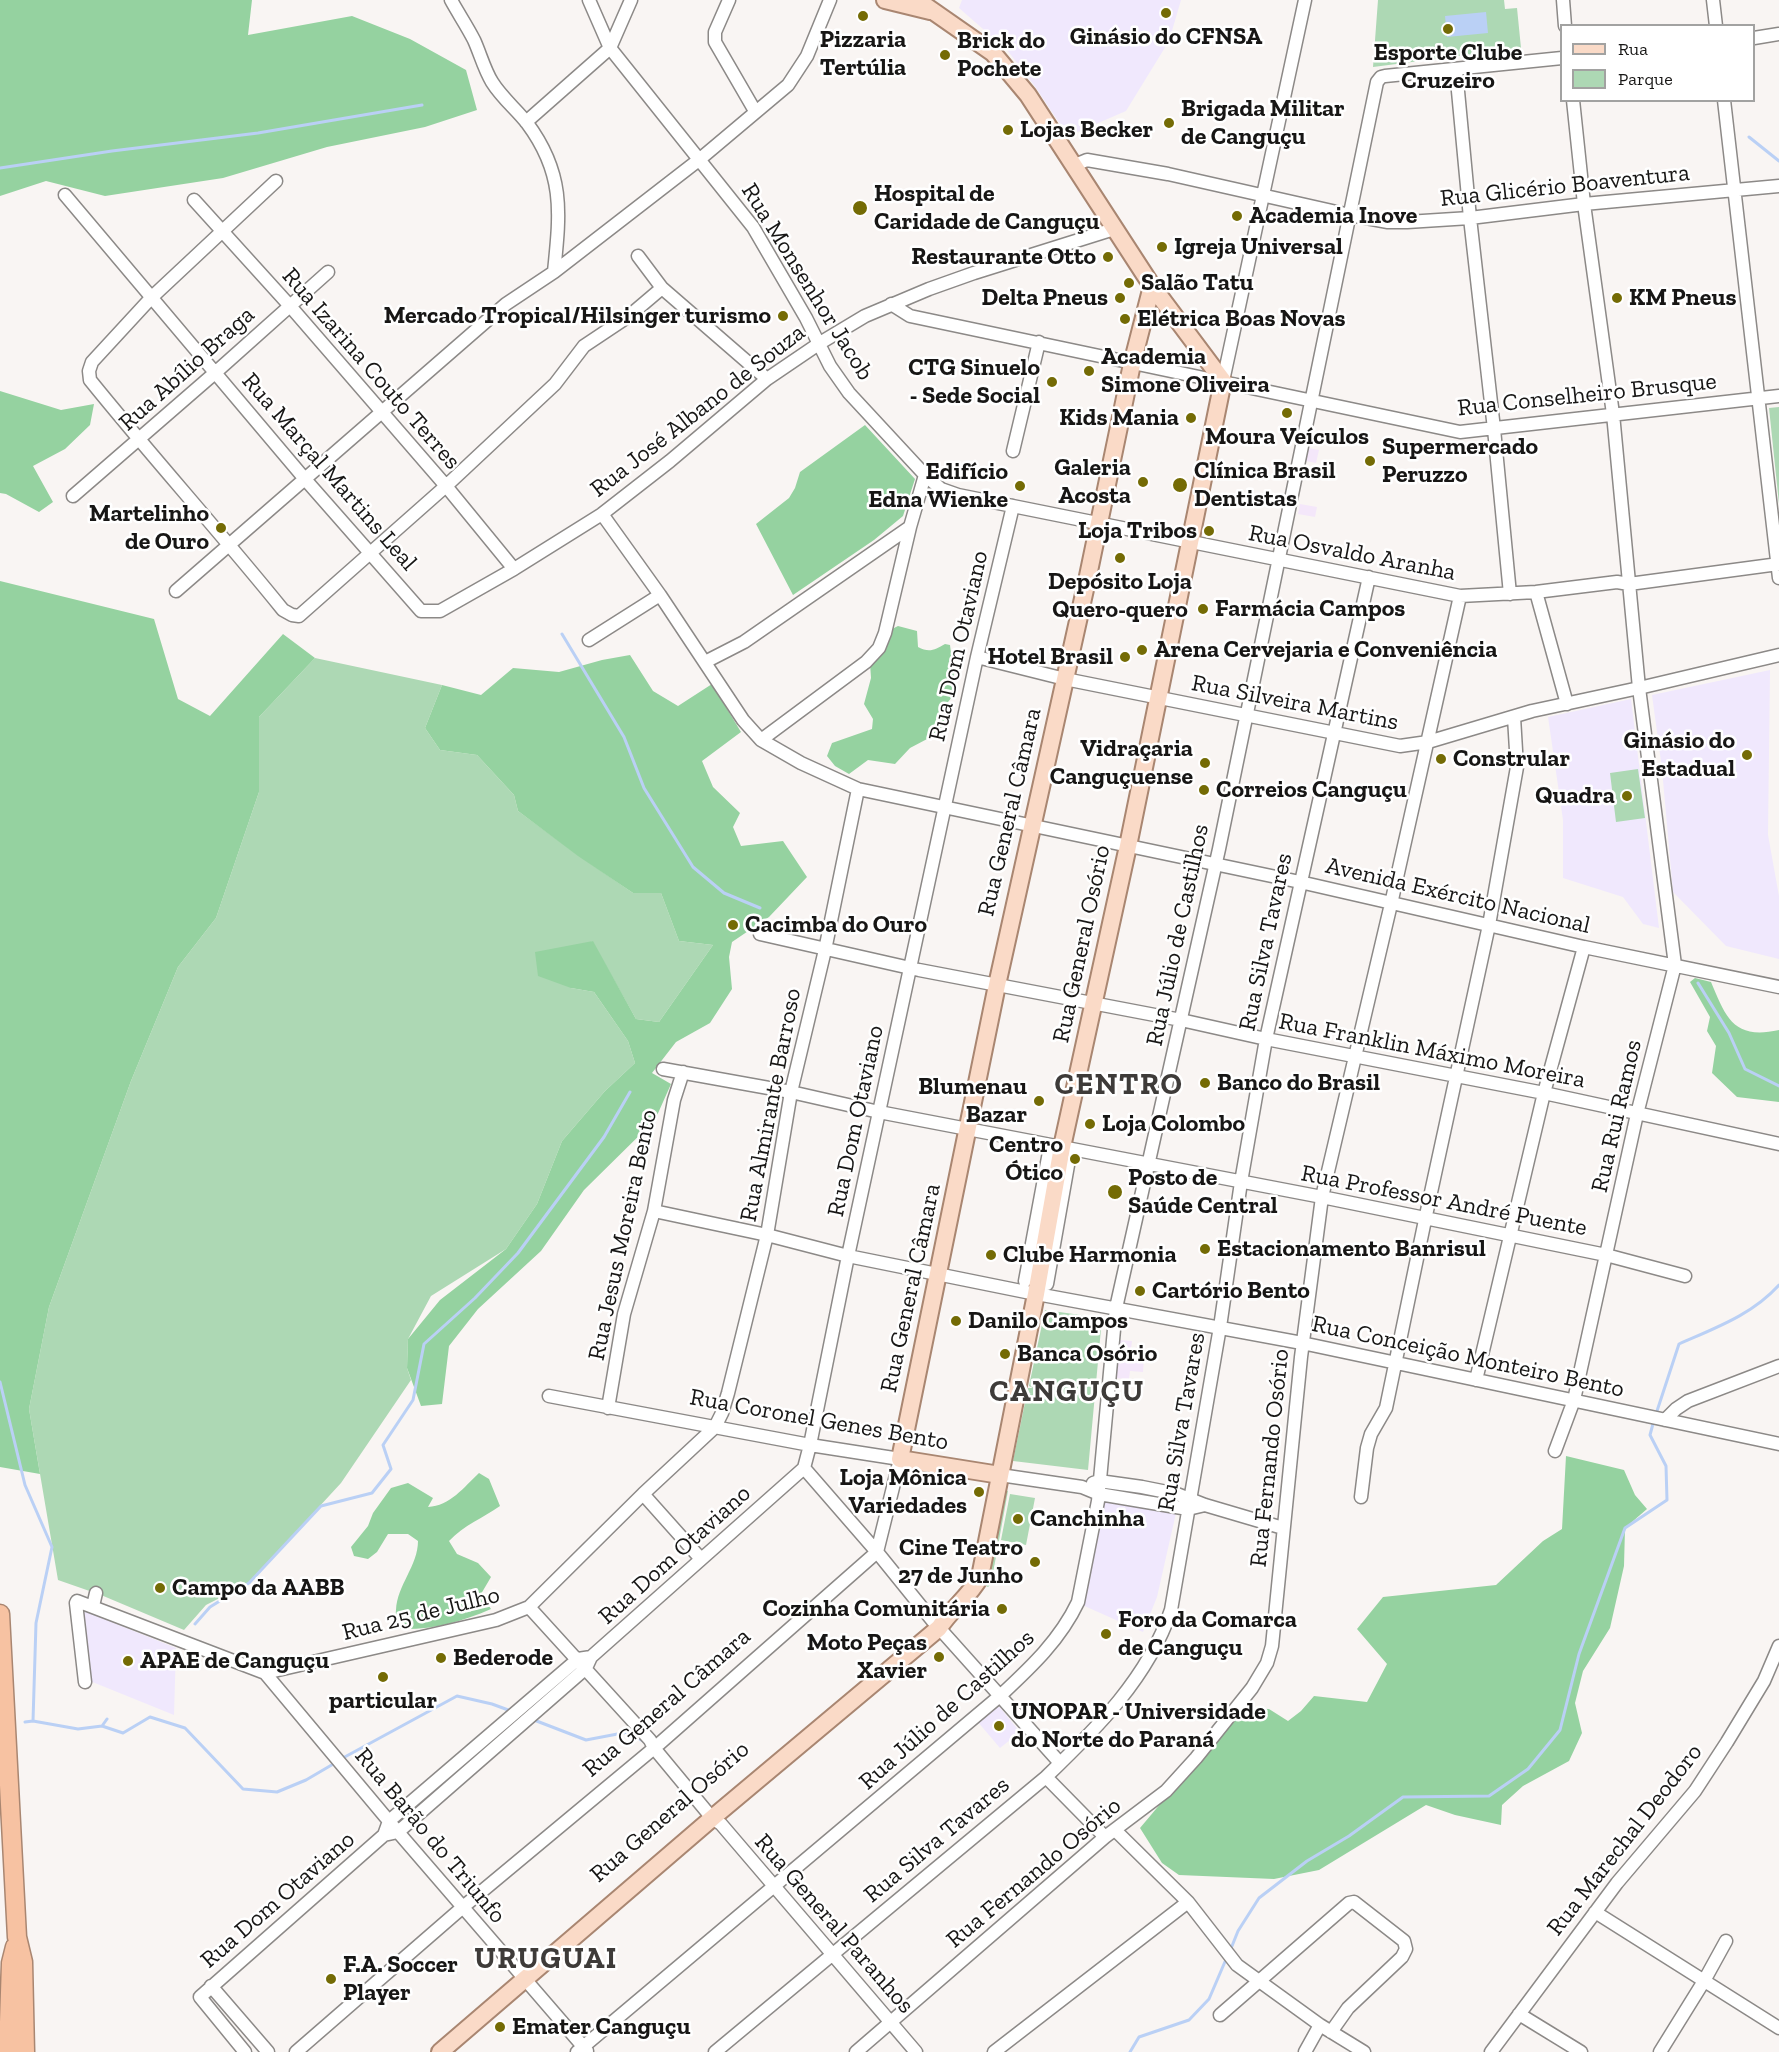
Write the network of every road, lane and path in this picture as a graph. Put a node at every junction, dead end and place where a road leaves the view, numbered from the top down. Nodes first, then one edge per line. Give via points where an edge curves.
1 (451, 0) edge
2 (589, 0) edge
3 (631, 0) edge
4 (729, 0) edge
5 (831, 0) edge
6 (917, 0) edge
7 (1305, 0) edge
8 (1563, 0) edge
9 (1713, 0) edge
10 (890, 1) edge
11 (936, 13) junction
12 (1565, 24) edge
13 (1716, 24) edge
14 (1779, 34) edge
15 (1755, 38) edge
16 (610, 48) junction
17 (1560, 58) edge
18 (1456, 70) junction
19 (1573, 102) edge
20 (1724, 102) edge
21 (755, 111) junction
22 (526, 122) junction
23 (700, 159) junction
24 (1075, 165) junction
25 (276, 181) dead end
26 (1779, 186) edge
27 (1735, 189) junction
28 (66, 195) dead end
29 (1264, 197) junction
30 (194, 200) dead end
31 (1584, 204) junction
32 (1350, 215) junction
33 (1470, 218) junction
34 (1114, 229) junction
35 (223, 231) junction
36 (638, 256) dead end
37 (328, 272) dead end
38 (554, 272) junction
39 (1152, 286) junction
40 (662, 288) junction
41 (151, 298) junction
42 (891, 304) junction
43 (290, 306) junction
44 (1039, 342) junction
45 (820, 343) junction
46 (1132, 364) junction
47 (216, 372) junction
48 (767, 379) junction
49 (1223, 381) junction
50 (1779, 396) edge
51 (1758, 398) junction
52 (1312, 400) junction
53 (380, 412) junction
54 (1613, 414) junction
55 (1494, 429) junction
56 (139, 440) junction
57 (1013, 451) dead end
58 (926, 475) junction
59 (304, 478) junction
60 (446, 486) junction
61 (941, 489) joint
62 (73, 496) dead end
63 (1013, 506) junction
64 (602, 513) junction
65 (1099, 524) junction
66 (910, 527) junction
67 (1190, 543) junction
68 (230, 544) junction
69 (371, 553) junction
70 (1279, 560) junction
71 (1778, 561) edge
72 (514, 568) junction
73 (1369, 577) junction
74 (1779, 578) edge
75 (1624, 581) junction
76 (176, 591) dead end
77 (1536, 592) junction
78 (1509, 594) junction
79 (660, 595) junction
80 (1460, 596) junction
81 (421, 611) joint
82 (589, 640) dead end
83 (1779, 655) edge
84 (977, 657) junction
85 (705, 662) junction
86 (1065, 679) junction
87 (1639, 688) junction
88 (1158, 698) junction
89 (1567, 704) junction
90 (1245, 716) junction
91 (1514, 717) junction
92 (1335, 734) junction
93 (760, 740) junction
94 (1428, 742) junction
95 (858, 789) junction
96 (946, 808) junction
97 (1031, 826) junction
98 (1128, 846) junction
99 (1216, 865) junction
100 (1300, 882) junction
101 (1391, 904) junction
102 (1489, 925) junction
103 (760, 934) dead end
104 (1584, 946) junction
105 (825, 950) junction
106 (1676, 965) junction
107 (910, 968) junction
108 (997, 985) junction
109 (1779, 987) edge
110 (1094, 1004) junction
111 (1181, 1020) junction
112 (1266, 1039) junction
113 (1353, 1057) junction
114 (663, 1069) dead end
115 (683, 1072) junction
116 (1457, 1077) junction
117 (791, 1092) junction
118 (1544, 1093) junction
119 (879, 1112) junction
120 (1637, 1114) junction
121 (968, 1128) junction
122 (1779, 1144) edge
123 (1061, 1151) junction
124 (1148, 1164) junction
125 (1241, 1182) junction
126 (1322, 1197) junction
127 (654, 1211) junction
128 (1425, 1220) junction
129 (767, 1234) junction
130 (1509, 1236) junction
131 (848, 1256) junction
132 (1606, 1256) junction
133 (939, 1274) junction
134 (1685, 1276) dead end
135 (1024, 1281) dead end
136 (1042, 1289) junction
137 (1116, 1308) junction
138 (1221, 1327) junction
139 (1302, 1343) junction
140 (1395, 1363) junction
141 (1779, 1366) edge
142 (1476, 1380) junction
143 (549, 1396) dead end
144 (1574, 1400) junction
145 (608, 1408) junction
146 (1663, 1419) junction
147 (715, 1427) junction
148 (1779, 1444) edge
149 (810, 1445) junction
150 (1555, 1451) dead end
151 (900, 1459) junction
152 (804, 1468) junction
153 (1000, 1475) junction
154 (1142, 1487) junction
155 (1099, 1488) junction
156 (643, 1494) junction
157 (1361, 1497) dead end
158 (1140, 1501) junction
159 (1189, 1504) junction
160 (1283, 1528) junction
161 (877, 1552) junction
162 (701, 1559) junction
163 (529, 1607) junction
164 (0, 1614) edge
165 (936, 1624) junction
166 (1779, 1646) edge
167 (585, 1662) junction
168 (265, 1673) junction
169 (85, 1682) dead end
170 (1001, 1695) junction
171 (533, 1706) junction
172 (654, 1744) junction
173 (472, 1750) junction
174 (480, 1761) junction
175 (1060, 1763) junction
176 (1046, 1777) junction
177 (714, 1815) junction
178 (389, 1821) junction
179 (398, 1832) junction
180 (384, 1834) junction
181 (1111, 1834) junction
182 (775, 1886) junction
183 (1188, 1902) junction
184 (463, 1906) junction
185 (1595, 1912) junction
186 (17, 1937) junction
187 (1726, 1941) dead end
188 (832, 1953) junction
189 (522, 1976) junction
190 (1257, 1981) junction
191 (1704, 1981) junction
192 (211, 1986) junction
193 (1519, 2013) junction
194 (1220, 2015) dead end
195 (891, 2023) junction
196 (1779, 2028) edge
197 (1326, 2029) junction
198 (583, 2050) edge
199 (8, 2052) edge
200 (25, 2052) edge
201 (245, 2052) edge
202 (268, 2052) edge
203 (296, 2052) edge
204 (427, 2052) edge
205 (440, 2052) edge
206 (715, 2052) edge
207 (856, 2052) edge
208 (916, 2052) edge
209 (994, 2052) edge
210 (1305, 2052) edge
211 (1364, 2052) edge
212 (1491, 2052) edge
213 (1581, 2052) edge
214 (1660, 2052) edge

1 - 22 street via 491,80
2 - 16 street, Rua Monsenhor Jacob
3 - 16 street
4 - 21 street via 715,32 715,42
5 - 21 street via 800,69 788,85
6 - 11 main road
7 - 29 street
8 - 12 street
9 - 13 street
10 - 11 main road
11 - 24 main road via 993,53 1028,94
14 - 15 street
16 - 22 street
16 - 23 street, Rua Monsenhor Jacob
17 - 18 street
18 - 32 street, Rua Júlio de Castilhos via 1381,77 1377,82
18 - 33 street
19 - 31 street
20 - 27 street
21 - 23 street
22 - 38 street via 549,158 558,193
23 - 38 street
23 - 45 street, Rua Monsenhor Jacob via 753,227
24 - 29 street, Rua Glicério Boaventura via 1087,160 1099,162
24 - 34 main road
25 - 35 street
26 - 27 street, Rua Glicério Boaventura
27 - 31 street, Rua Glicério Boaventura
27 - 51 street
28 - 41 street, Rua Marçal Martins Leal
29 - 32 street, Rua Glicério Boaventura
29 - 49 street
30 - 35 street, Rua Izarina Couto Terres
31 - 33 street, Rua Glicério Boaventura
31 - 54 street
32 - 33 street, Rua Glicério Boaventura via 1388,222
32 - 52 street, Rua Júlio de Castilhos
33 - 55 street
34 - 39 main road
34 - 42 street, Rua José Albano de Souza
35 - 41 street
35 - 43 street, Rua Izarina Couto Terres
36 - 40 street
37 - 43 street, Rua Abílio Braga
38 - 53 street via 506,304
39 - 46 main road, Rua General Câmara
39 - 49 main road
40 - 48 street
40 - 60 street via 584,346 555,384
41 - 47 street, Rua Marçal Martins Leal
41 - 56 street via 92,362 89,371 90,380
42 - 44 street via 910,316
42 - 45 street, Rua José Albano de Souza
43 - 47 street, Rua Abílio Braga
43 - 53 street, Rua Izarina Couto Terres
44 - 46 street
44 - 57 street
45 - 48 street, Rua José Albano de Souza
45 - 58 street, Rua Monsenhor Jacob via 849,393
46 - 49 street, Rua Conselheiro Brusque
46 - 65 main road, Rua General Câmara
47 - 56 street, Rua Abílio Braga
47 - 59 street, Rua Marçal Martins Leal
48 - 64 street, Rua José Albano de Souza
49 - 52 street, Rua Conselheiro Brusque
49 - 67 main road, Rua General Osório
50 - 51 street, Rua Conselheiro Brusque
51 - 54 street, Rua Conselheiro Brusque
51 - 71 street
52 - 55 street, Rua Conselheiro Brusque via 1460,432
52 - 70 street, Rua Júlio de Castilhos
53 - 59 street
53 - 60 street, Rua Izarina Couto Terres
54 - 55 street, Rua Conselheiro Brusque
54 - 75 street
55 - 78 street
56 - 62 street, Rua Abílio Braga
56 - 68 street
58 - 61 street, Rua Monsenhor Jacob
58 - 66 street
59 - 68 street
59 - 69 street, Rua Marçal Martins Leal
60 - 69 street
60 - 72 street, Rua Izarina Couto Terres
61 - 63 street, Rua Osvaldo Aranha
63 - 65 street, Rua Osvaldo Aranha
63 - 84 street, Rua Dom Otaviano
64 - 72 street, Rua José Albano de Souza
64 - 79 street
65 - 67 street, Rua Osvaldo Aranha
65 - 86 main road, Rua General Câmara
66 - 85 street via 744,642
66 - 93 street via 879,648 866,662
67 - 70 street, Rua Osvaldo Aranha
67 - 88 main road, Rua General Osório
68 - 69 street via 283,610 299,616
68 - 76 street
69 - 81 street, Rua Marçal Martins Leal
70 - 73 street, Rua Osvaldo Aranha
70 - 90 street, Rua Júlio de Castilhos
71 - 74 street
71 - 75 street, Rua Osvaldo Aranha
72 - 81 street, Rua José Albano de Souza via 440,611
73 - 80 street, Rua Osvaldo Aranha
73 - 92 street, Rua Silva Tavares
75 - 77 street, Rua Osvaldo Aranha
75 - 87 street
77 - 78 street, Rua Osvaldo Aranha
77 - 89 street
78 - 80 street, Rua Osvaldo Aranha
79 - 82 street
79 - 85 street
80 - 94 street, Rua Fernando Osório
83 - 87 street, Rua Silveira Martins
84 - 86 street, Rua Silveira Martins
84 - 96 street, Rua Dom Otaviano
85 - 93 street
86 - 88 street, Rua Silveira Martins
86 - 97 main road, Rua General Câmara
87 - 89 street, Rua Silveira Martins
87 - 106 street
88 - 90 street, Rua Silveira Martins
88 - 98 main road, Rua General Osório
89 - 91 street, Rua Silveira Martins
90 - 92 street, Rua Silveira Martins
90 - 99 street, Rua Júlio de Castilhos
91 - 94 street, Rua Silveira Martins
91 - 102 street via 1517,767
92 - 94 street, Rua Silveira Martins via 1400,746
92 - 100 street, Rua Silva Tavares
93 - 95 street, Avenida Exército Nacional
94 - 101 street, Rua Fernando Osório
95 - 96 street, Avenida Exército Nacional
95 - 105 street, Rua Almirante Barroso
96 - 97 street, Avenida Exército Nacional
96 - 107 street, Rua Dom Otaviano
97 - 98 street, Avenida Exército Nacional
97 - 108 main road, Rua General Câmara
98 - 99 street, Avenida Exército Nacional
98 - 110 main road, Rua General Osório
99 - 100 street, Avenida Exército Nacional
99 - 111 street, Rua Júlio de Castilhos
100 - 101 street, Avenida Exército Nacional
100 - 112 street, Rua Silva Tavares
101 - 102 street, Avenida Exército Nacional
101 - 113 street, Rua Fernando Osório
102 - 104 street, Avenida Exército Nacional
102 - 116 street
103 - 105 street, Rua Franklin Máximo Moreira
104 - 106 street, Avenida Exército Nacional
104 - 118 street
105 - 107 street, Rua Franklin Máximo Moreira
105 - 117 street, Rua Almirante Barroso
106 - 109 street, Avenida Exército Nacional
106 - 120 street, Rua Rui Ramos
107 - 108 street, Rua Franklin Máximo Moreira
107 - 119 street, Rua Dom Otaviano
108 - 110 street, Rua Franklin Máximo Moreira
108 - 121 main road, Rua General Câmara
110 - 111 street, Rua Franklin Máximo Moreira
110 - 123 main road, Rua General Osório
111 - 112 street, Rua Franklin Máximo Moreira
111 - 124 street, Rua Júlio de Castilhos
112 - 113 street, Rua Franklin Máximo Moreira
112 - 125 street, Rua Silva Tavares
113 - 116 street, Rua Franklin Máximo Moreira
113 - 126 street, Rua Fernando Osório
114 - 115 street, Rua Professor André Puente
115 - 117 street, Rua Professor André Puente
115 - 127 street, Rua Jesus Moreira Bento via 674,1100
116 - 118 street, Rua Franklin Máximo Moreira
116 - 128 street
117 - 119 street, Rua Professor André Puente
117 - 129 street, Rua Almirante Barroso
118 - 120 street, Rua Franklin Máximo Moreira
118 - 130 street
119 - 121 street, Rua Professor André Puente
119 - 131 street, Rua Dom Otaviano
120 - 122 street, Rua Franklin Máximo Moreira
120 - 132 street, Rua Rui Ramos
121 - 123 street, Rua Professor André Puente
121 - 133 main road, Rua General Câmara
123 - 124 street, Rua Professor André Puente
123 - 135 street
123 - 136 main road, Rua General Osório
124 - 125 street, Rua Professor André Puente
124 - 137 street, Rua Júlio de Castilhos
125 - 126 street, Rua Professor André Puente
125 - 138 street, Rua Silva Tavares
126 - 128 street, Rua Professor André Puente
126 - 139 street, Rua Fernando Osório
127 - 129 street, Rua Conceição Monteiro Bento
127 - 145 street, Rua Jesus Moreira Bento via 624,1314
128 - 130 street, Rua Professor André Puente
128 - 140 street
129 - 131 street, Rua Conceição Monteiro Bento
129 - 147 street, Rua Almirante Barroso via 728,1393
130 - 132 street, Rua Professor André Puente
130 - 142 street
131 - 133 street, Rua Conceição Monteiro Bento
131 - 149 street, Rua Dom Otaviano
132 - 134 street, Rua Professor André Puente
132 - 144 street, Rua Rui Ramos
133 - 136 street, Rua Conceição Monteiro Bento
133 - 151 main road, Rua General Câmara
136 - 137 street, Rua Conceição Monteiro Bento
136 - 153 main road, Rua General Osório
137 - 138 street, Rua Conceição Monteiro Bento
137 - 155 street, Rua Júlio de Castilhos
138 - 139 street, Rua Conceição Monteiro Bento
138 - 159 street, Rua Silva Tavares
139 - 140 street, Rua Conceição Monteiro Bento
139 - 160 street, Rua Fernando Osório
140 - 142 street, Rua Conceição Monteiro Bento
140 - 157 street via 1386,1408 1367,1448
141 - 146 street via 1688,1401
142 - 144 street, Rua Conceição Monteiro Bento
143 - 145 street, Rua Coronel Genes Bento
144 - 146 street, Rua Conceição Monteiro Bento
144 - 150 street, Rua Rui Ramos
145 - 147 street, Rua Coronel Genes Bento
146 - 148 street, Rua Conceição Monteiro Bento
147 - 149 street, Rua Coronel Genes Bento
147 - 156 street, Rua 25 de Julho
149 - 151 street, Rua Coronel Genes Bento
149 - 152 street, Rua Dom Otaviano
151 - 153 main road, Rua Coronel Genes Bento
151 - 161 street, Rua General Câmara
152 - 161 street
152 - 162 street, Rua Dom Otaviano
153 - 155 street, Rua Coronel Genes Bento
153 - 165 main road, Rua General Osório via 980,1577 975,1587
154 - 155 street, Rua Coronel Genes Bento
154 - 158 street
154 - 159 street, Rua Coronel Genes Bento
155 - 158 street, Rua Coronel Genes Bento
155 - 170 street, Rua Júlio de Castilhos via 1091,1542 1073,1613 1041,1657
156 - 162 street
156 - 163 street, Rua 25 de Julho
158 - 159 street, Rua Coronel Genes Bento
159 - 160 street, Rua Coronel Genes Bento
159 - 175 street, Rua Silva Tavares via 1171,1610 1163,1632 1118,1704
160 - 181 street, Rua Fernando Osório via 1267,1663 1252,1688 1166,1791
161 - 165 street
161 - 172 street, Rua General Câmara
162 - 167 street, Rua Dom Otaviano
163 - 167 street, Rua General Paranhos
163 - 168 street, Rua 25 de Julho via 496,1620
164 - 186 highway
165 - 170 street
165 - 177 main road, Rua General Osório
166 - 185 street, Rua Marechal Deodoro via 1764,1681 1695,1791
167 - 171 street, Rua Dom Otaviano
167 - 172 street, Rua General Paranhos
168 - 169 street via 95,1600 76,1603
168 - 178 street, Rua Barão do Triunfo
170 - 175 street
170 - 182 street, Rua Júlio de Castilhos
171 - 173 street, Rua Dom Otaviano
171 - 174 street, Rua Dom Otaviano
172 - 177 street, Rua General Paranhos
172 - 184 street, Rua General Câmara
173 - 174 street
173 - 178 street, Rua Dom Otaviano
174 - 179 street, Rua Dom Otaviano
175 - 176 street, Rua Silva Tavares
176 - 181 street
176 - 188 street, Rua Silva Tavares
177 - 182 street, Rua General Paranhos
177 - 189 main road, Rua General Osório
178 - 179 street, Rua Barão do Triunfo
178 - 180 street, Rua Dom Otaviano
179 - 180 street, Rua Dom Otaviano
179 - 184 street, Rua Barão do Triunfo
180 - 192 street, Rua Dom Otaviano
181 - 183 street
181 - 195 street, Rua Fernando Osório
182 - 188 street, Rua General Paranhos
182 - 198 street, Rua Júlio de Castilhos
183 - 190 street via 1237,1965
183 - 209 street
184 - 189 street, Rua Barão do Triunfo
184 - 203 street, Rua General Câmara
185 - 191 street
185 - 193 street, Rua Marechal Deodoro
186 - 199 highway via 11,1963
186 - 200 highway via 23,1962
187 - 191 street
188 - 195 street, Rua General Paranhos
188 - 206 street, Rua Silva Tavares
189 - 198 street, Rua Barão do Triunfo
189 - 204 main road, Rua General Osório
189 - 205 main road, Rua General Osório
190 - 194 street
190 - 197 street
190 - 197 street via 1349,1903 1359,1904 1404,1941 1406,1949
191 - 196 street
191 - 214 street
192 - 201 street, Rua Dom Otaviano via 200,1997
192 - 202 street
193 - 212 street, Rua Marechal Deodoro
193 - 213 street
195 - 207 street, Rua Fernando Osório
195 - 208 street, Rua General Paranhos
197 - 210 street
197 - 211 street

